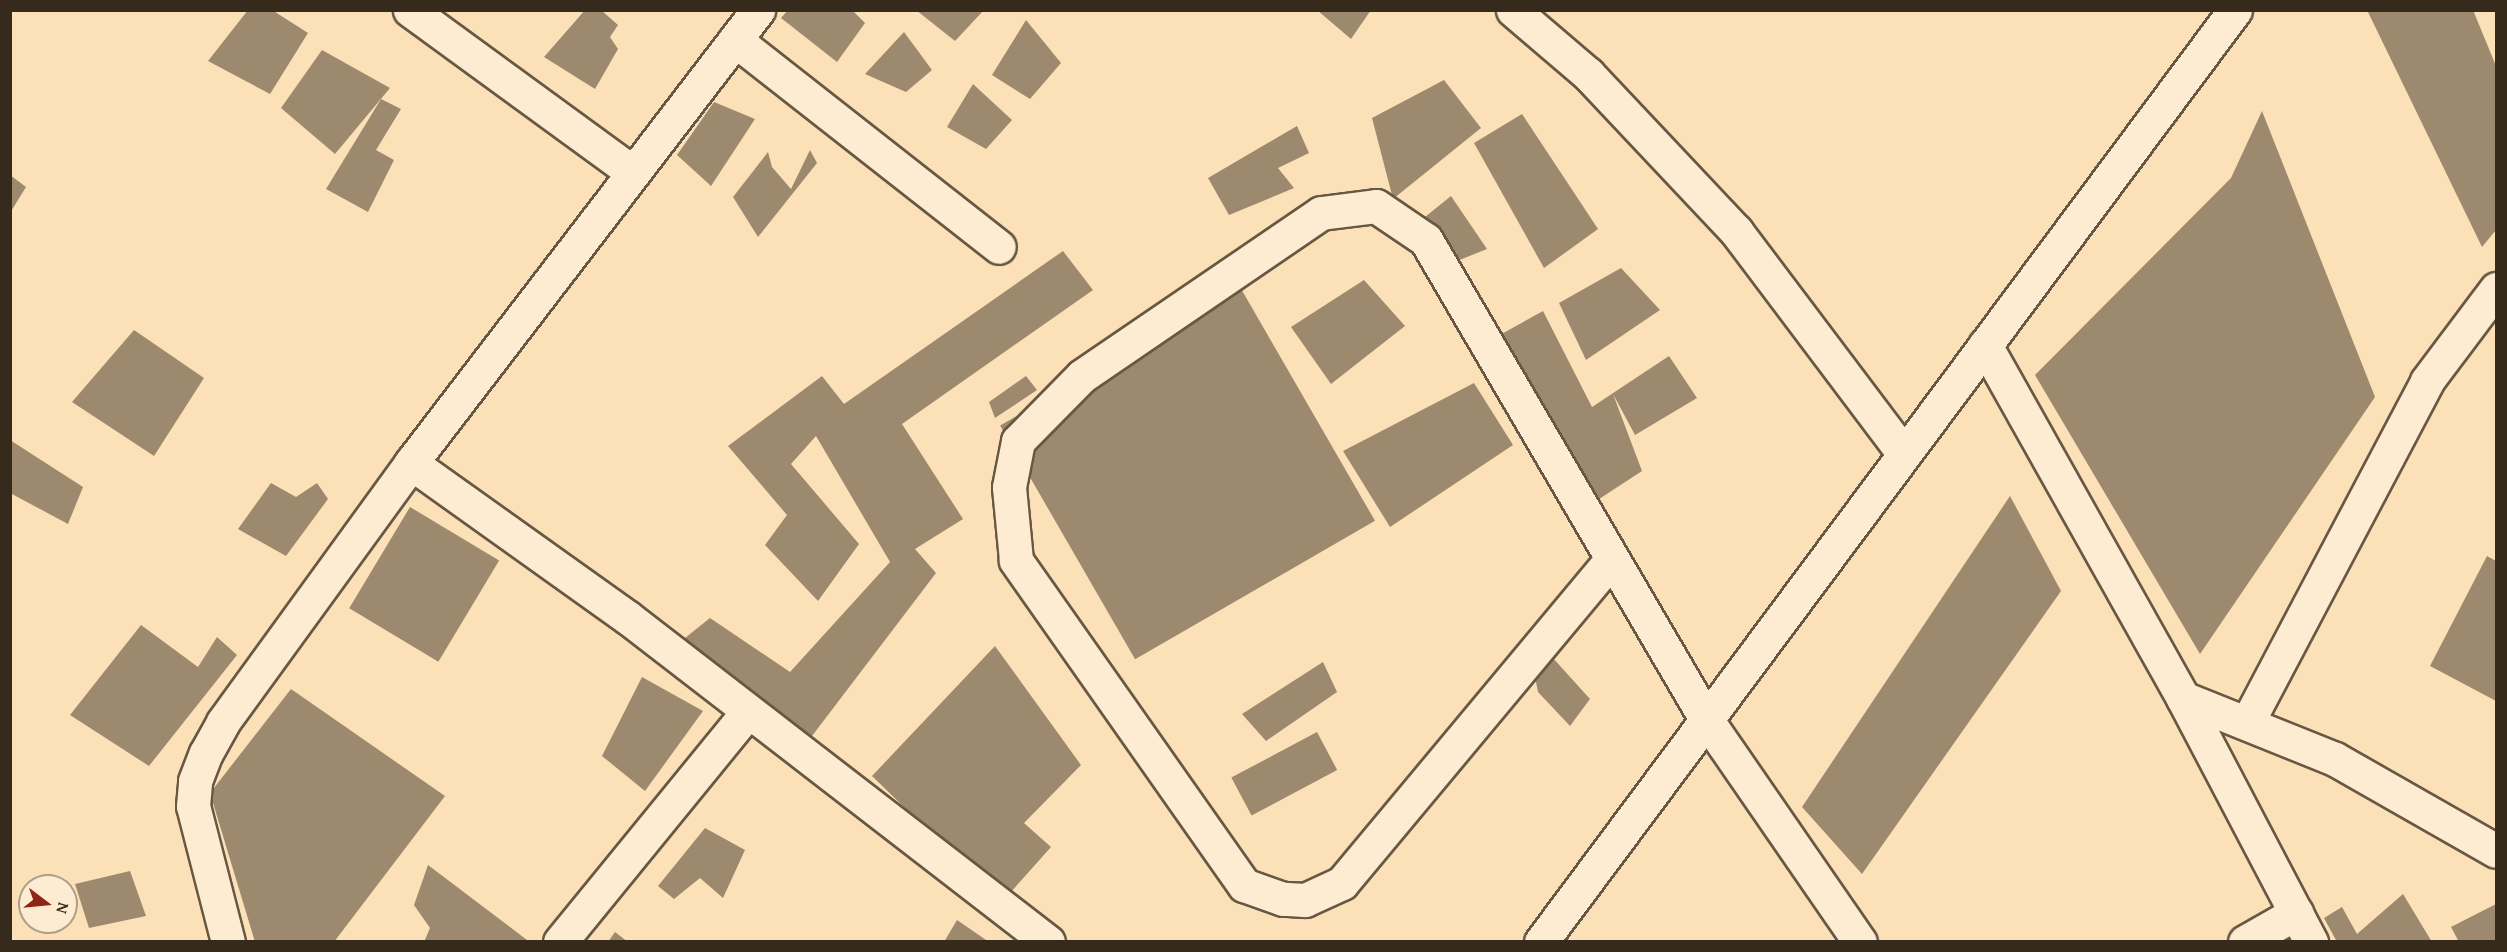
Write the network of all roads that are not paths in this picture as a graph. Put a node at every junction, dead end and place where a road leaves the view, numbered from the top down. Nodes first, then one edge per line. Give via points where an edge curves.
1 (410, 10) edge
2 (758, 10) edge
3 (1513, 10) edge
4 (2235, 10) edge
5 (735, 40) junction
6 (632, 172) junction
7 (999, 247) dead end
8 (2496, 289) edge
9 (1985, 345) junction
10 (1904, 454) junction
11 (411, 463) junction
12 (1611, 560) junction
13 (2183, 698) junction
14 (747, 713) junction
15 (1706, 719) junction
16 (2247, 723) junction
17 (2496, 852) edge
18 (2296, 913) junction
19 (228, 942) edge
20 (560, 942) edge
21 (1048, 942) edge
22 (1541, 942) edge
23 (1860, 942) edge
24 (2245, 942) edge
25 (2311, 942) edge

1 - 6 street
2 - 5 street
3 - 10 street via 1587,74 1736,231
4 - 9 street
5 - 6 street
5 - 7 street
6 - 11 street
8 - 16 street via 2427,381
9 - 10 street
9 - 13 street
10 - 15 street
11 - 14 street via 627,617
11 - 19 street via 223,722 195,781 193,806
12 - 12 street via 1342,883 1305,900 1283,899 1244,885 1016,560 1010,486 1018,441 1082,376 1321,213 1376,206 1426,240
12 - 15 street
13 - 16 street
13 - 18 street
14 - 20 street
14 - 21 street via 860,795
15 - 22 street
15 - 23 street
16 - 17 street via 2336,759
18 - 24 street
18 - 25 street

